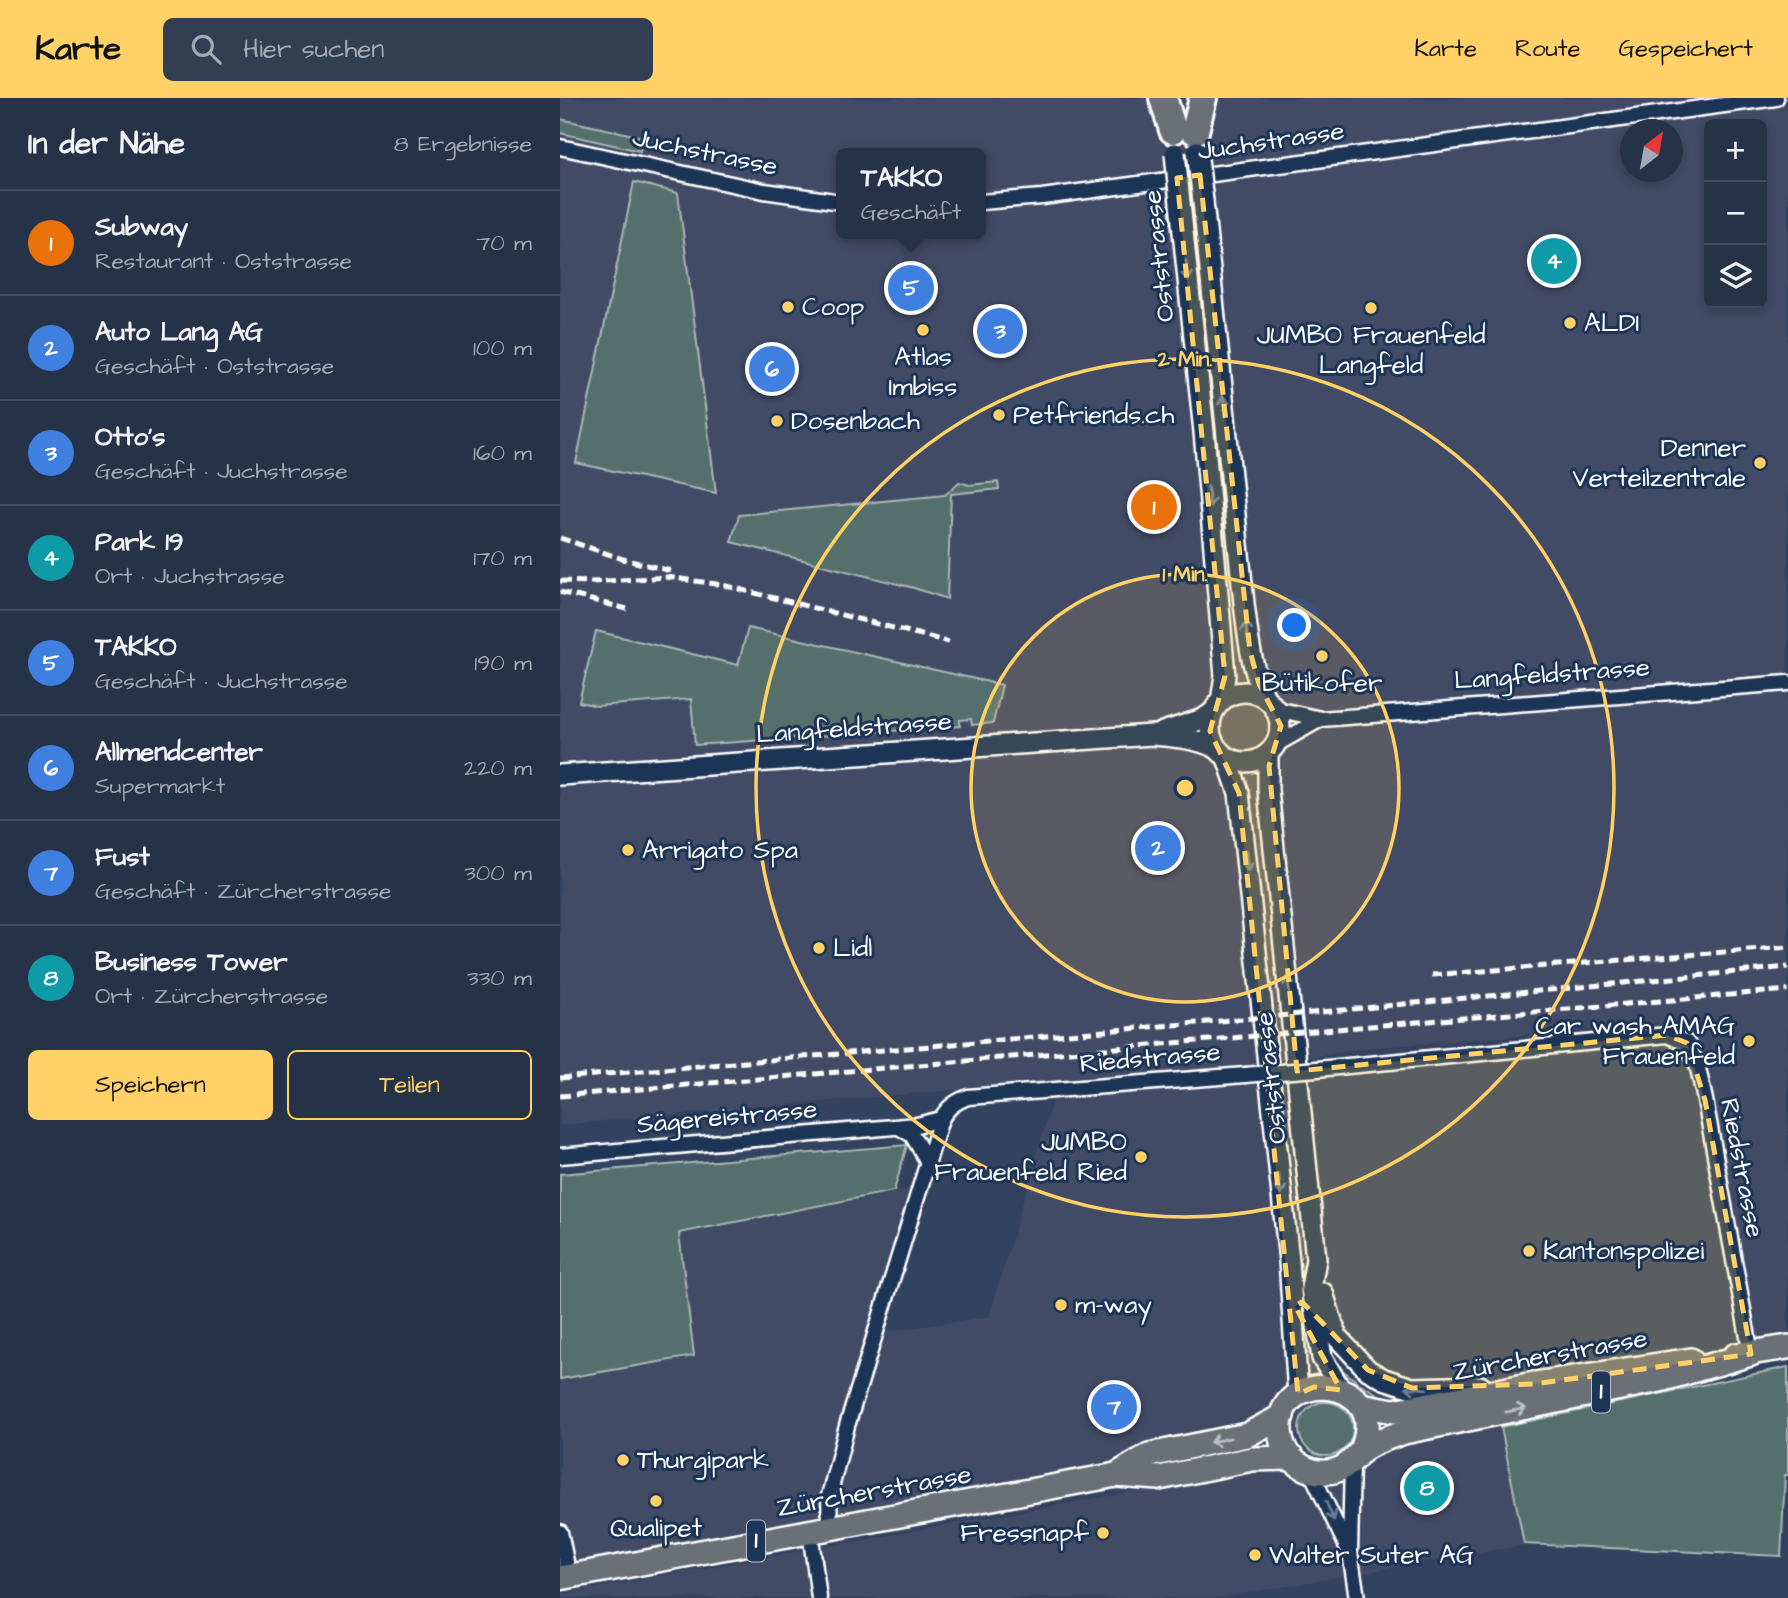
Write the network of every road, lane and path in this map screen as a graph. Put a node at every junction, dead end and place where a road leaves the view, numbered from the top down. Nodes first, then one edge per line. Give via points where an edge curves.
1 (1163, 98) edge
2 (1173, 98) edge
3 (1192, 98) edge
4 (1203, 98) edge
5 (1776, 98) edge
6 (1185, 141) junction
7 (560, 147) edge
8 (836, 201) edge
9 (986, 201) edge
10 (1788, 683) edge
11 (1271, 703) junction
12 (1217, 707) junction
13 (1321, 719) junction
14 (1152, 735) junction
15 (1272, 749) junction
16 (1222, 753) junction
17 (560, 775) edge
18 (941, 1119) junction
19 (899, 1127) junction
20 (560, 1156) edge
21 (928, 1162) junction
22 (1316, 1259) junction
23 (1788, 1347) edge
24 (1751, 1354) junction
25 (1534, 1384) junction
26 (1341, 1390) junction
27 (1298, 1394) junction
28 (1360, 1405) junction
29 (1282, 1416) junction
30 (1356, 1457) junction
31 (1301, 1464) junction
32 (1116, 1475) junction
33 (820, 1529) junction
34 (560, 1532) edge
35 (1350, 1552) junction
36 (565, 1577) edge
37 (819, 1598) edge
38 (1357, 1598) edge

1 - 6 highway
2 - 6 main road, Oststrasse
3 - 6 main road, Oststrasse
4 - 6 highway
5 - 9 street, Juchstrasse
11 -> 6 main road, Oststrasse, bridge via 1259,684 1250,651 1202,201
6 -> 12 main road, Oststrasse, bridge via 1180,203 1225,676
7 - 8 street, Juchstrasse via 764,191
10 - 13 street, Langfeldstrasse
11 - 12 main road via 1243,692
11 - 13 street, Langfeldstrasse
11 - 15 main road via 1281,726
12 - 14 main road, Langfeldstrasse via 1203,719
12 - 16 main road via 1210,731
13 - 15 street, Langfeldstrasse
14 - 16 main road, Langfeldstrasse via 1193,740
14 - 17 main road, Langfeldstrasse
15 - 16 main road via 1248,763
22 -> 15 main road, Oststrasse via 1268,790
16 -> 27 main road, Oststrasse via 1240,793 1289,1261
18 - 19 street, Sägereistrasse
18 - 21 street
18 - 24 street, Riedstrasse, bridge via 947,1108 968,1097 1667,1035 1687,1043 1698,1068
19 - 20 street, Sägereistrasse
19 - 21 street via 912,1135
21 - 33 street
25 -> 22 main road via 1432,1389 1400,1385 1368,1370 1337,1337
22 - 26 main road, Oststrasse via 1311,1288 1322,1358
23 - 24 main road, Zürcherstrasse / 1
24 - 25 main road, Zürcherstrasse / 1 via 1659,1363
30 -> 24 main road, Zürcherstrasse / 1 via 1405,1432 1660,1380
25 - 28 main road, Zürcherstrasse / 1 via 1394,1411
26 - 27 main road via 1314,1387
26 - 28 main road
27 - 29 main road
28 - 30 main road via 1367,1423 1365,1443
29 - 31 main road via 1281,1438
29 -> 32 main road, Zürcherstrasse / 1 via 1247,1435 1149,1455
30 - 31 main road via 1332,1472
30 - 35 street
31 - 32 main road, Zürcherstrasse / 1 via 1252,1459 1159,1478
31 -> 35 street
32 - 33 main road, Zürcherstrasse / 1
33 - 36 main road, Zürcherstrasse / 1
33 - 37 street
34 - 36 street
35 - 38 street

